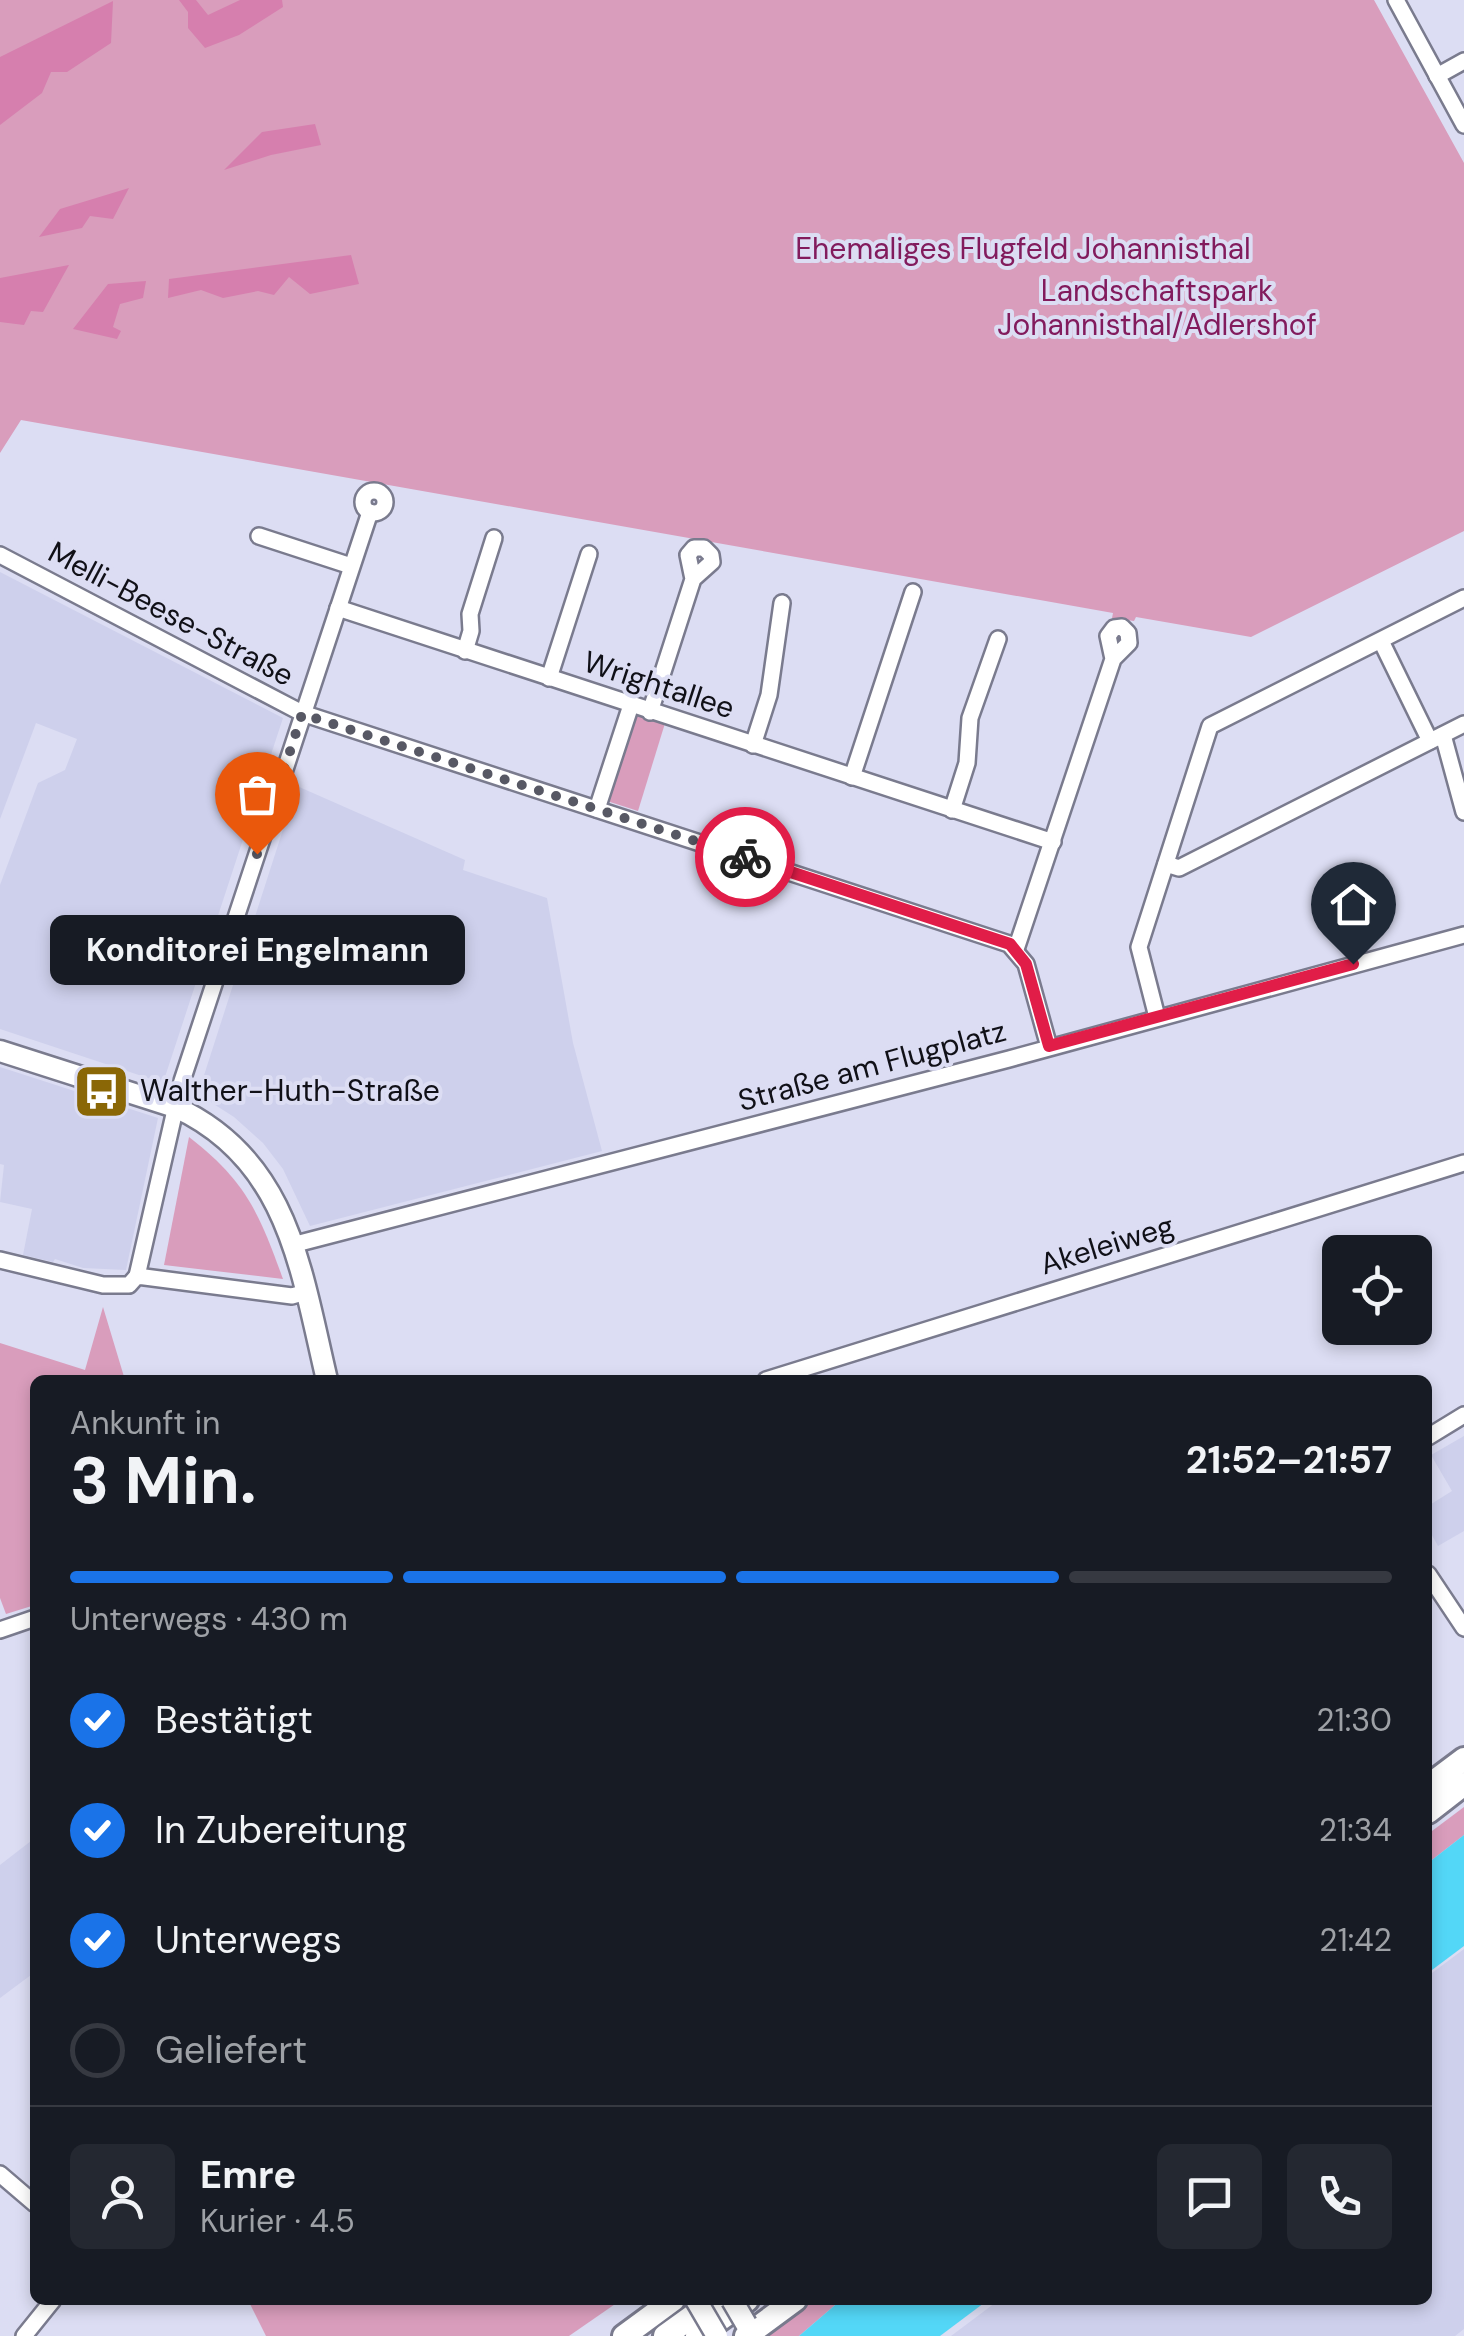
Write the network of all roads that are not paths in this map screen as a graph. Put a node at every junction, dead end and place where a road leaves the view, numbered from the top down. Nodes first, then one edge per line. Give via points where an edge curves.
1 (1396, 0) edge
2 (1464, 61) edge
3 (1438, 76) junction
4 (1464, 125) edge
5 (370, 512) dead end
6 (259, 536) dead end
7 (494, 538) dead end
8 (589, 554) dead end
9 (0, 555) edge
10 (351, 566) junction
11 (693, 579) dead end
12 (913, 592) dead end
13 (1464, 598) edge
14 (782, 603) dead end
15 (338, 608) junction
16 (998, 639) dead end
17 (1380, 641) junction
18 (465, 651) junction
19 (1112, 659) dead end
20 (548, 678) junction
21 (630, 705) junction
22 (650, 712) junction
23 (302, 714) junction
24 (1464, 724) edge
25 (1436, 738) junction
26 (753, 745) junction
27 (852, 777) junction
28 (597, 809) junction
29 (952, 810) junction
30 (1464, 812) edge
31 (1053, 842) junction
32 (1166, 864) junction
33 (1464, 935) edge
34 (1016, 949) junction
35 (1157, 1016) junction
36 (1049, 1046) junction
37 (0, 1050) edge
38 (175, 1106) junction
39 (1464, 1163) edge
40 (292, 1246) junction
41 (0, 1260) edge
42 (137, 1276) junction
43 (306, 1292) junction
44 (326, 1375) edge
45 (782, 1375) edge
46 (1464, 1416) edge
47 (1432, 1435) edge
48 (1432, 1580) edge
49 (30, 1620) edge
50 (1464, 1628) edge
51 (0, 1630) edge
52 (1464, 1759) edge
53 (1432, 1783) edge
54 (1464, 1784) edge
55 (1432, 1809) edge
56 (0, 2174) edge
57 (30, 2200) edge
58 (49, 2305) edge
59 (666, 2305) edge
60 (699, 2305) edge
61 (708, 2305) edge
62 (735, 2305) edge
63 (740, 2305) edge
64 (788, 2305) edge
65 (749, 2332) edge
66 (24, 2336) edge
67 (624, 2336) edge
68 (665, 2336) edge
69 (697, 2336) edge
70 (716, 2336) edge

1 - 3 street
2 - 3 street
3 - 4 street
5 - 10 street
6 - 10 street
7 - 18 street
8 - 20 street, Wrightallee
9 - 23 street, Melli-Beese-Straße
10 - 15 street
11 - 22 street
12 - 27 street
13 - 17 street
14 - 26 street, Wrightallee via 769,695
15 - 18 street, Wrightallee
15 - 23 street
16 - 29 street via 970,718 967,763
17 - 25 street
17 - 32 street via 1210,726
18 - 20 street, Wrightallee
19 - 31 street
20 - 21 street, Wrightallee
21 - 22 street, Wrightallee
21 - 28 street
22 - 26 street, Wrightallee
23 - 28 street, Melli-Beese-Straße
23 - 38 street
24 - 25 street
25 - 30 street
25 - 32 street via 1179,868
26 - 27 street, Wrightallee
27 - 29 street, Wrightallee
28 - 34 street, Melli-Beese-Straße
29 - 31 street, Wrightallee
31 - 34 street
32 - 35 street via 1139,947
33 - 35 street, Straße am Flugplatz
34 - 36 street
35 - 36 street, Straße am Flugplatz
36 - 40 street, Straße am Flugplatz
37 - 38 main road
38 - 40 main road via 244,1154 278,1205
38 - 42 street
39 - 45 street, Akeleiweg
40 - 43 main road
41 - 42 street via 102,1285 129,1285
42 - 43 street via 292,1296
43 - 44 main road
46 - 47 street
48 - 50 street
49 - 51 street
52 - 53 highway
54 - 55 highway
56 - 57 street
58 - 66 street
59 - 67 highway
60 - 70 main road, bridge
61 - 68 highway
62 - 65 main road, bridge
63 - 69 highway
64 - 65 highway

